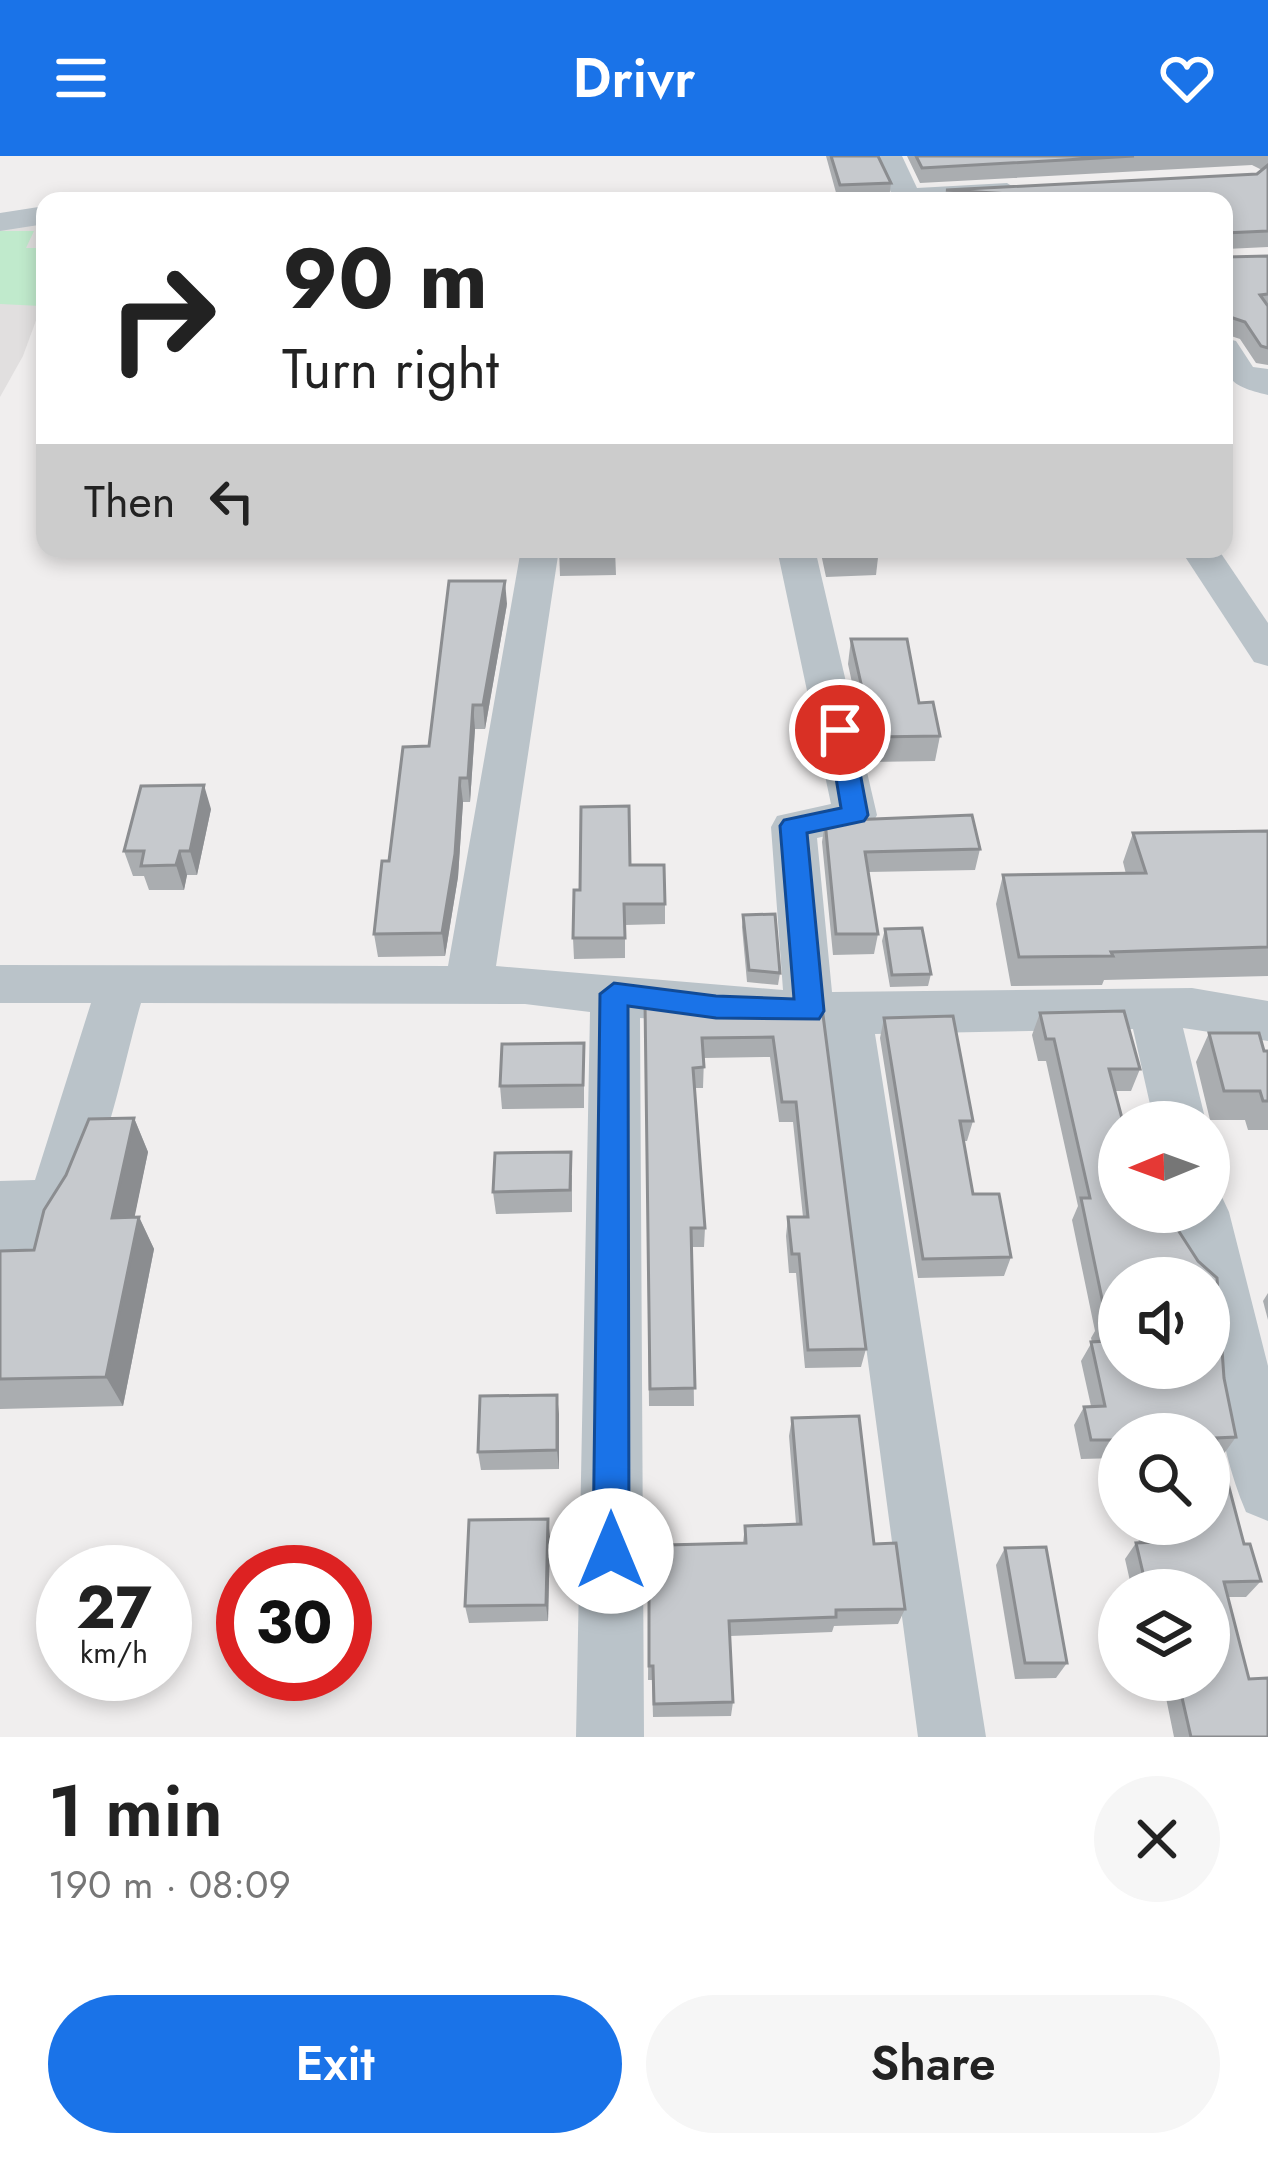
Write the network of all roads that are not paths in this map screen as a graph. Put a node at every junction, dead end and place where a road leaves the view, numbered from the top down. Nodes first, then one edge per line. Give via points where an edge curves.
1 (888, 156) edge
2 (1044, 190) edge
3 (905, 192) edge
4 (1005, 192) edge
5 (36, 216) edge
6 (0, 222) edge
7 (1233, 361) edge
8 (1268, 385) edge
9 (540, 558) edge
10 (798, 558) edge
11 (1204, 558) edge
12 (1268, 653) edge
13 (0, 984) edge
14 (122, 984) junction
15 (469, 985) junction
16 (614, 994) junction
17 (1154, 1010) junction
18 (828, 1012) junction
19 (1268, 1021) edge
20 (1175, 1101) edge
21 (55, 1203) junction
22 (0, 1205) edge
23 (1207, 1233) edge
24 (0, 1264) edge
25 (1268, 1490) edge
26 (610, 1737) edge
27 (952, 1737) edge

1 - 3 street
2 - 4 street
5 - 6 street
7 - 8 street via 1243,376
9 - 15 street
10 - 18 street via 855,815 793,826
11 - 12 street
13 - 14 street
14 - 15 street
14 - 21 street
15 - 16 street
16 - 18 street
16 - 26 street
17 - 18 street
17 - 19 street
17 - 20 street
18 - 27 street
21 - 22 street
21 - 24 street
23 - 25 street

